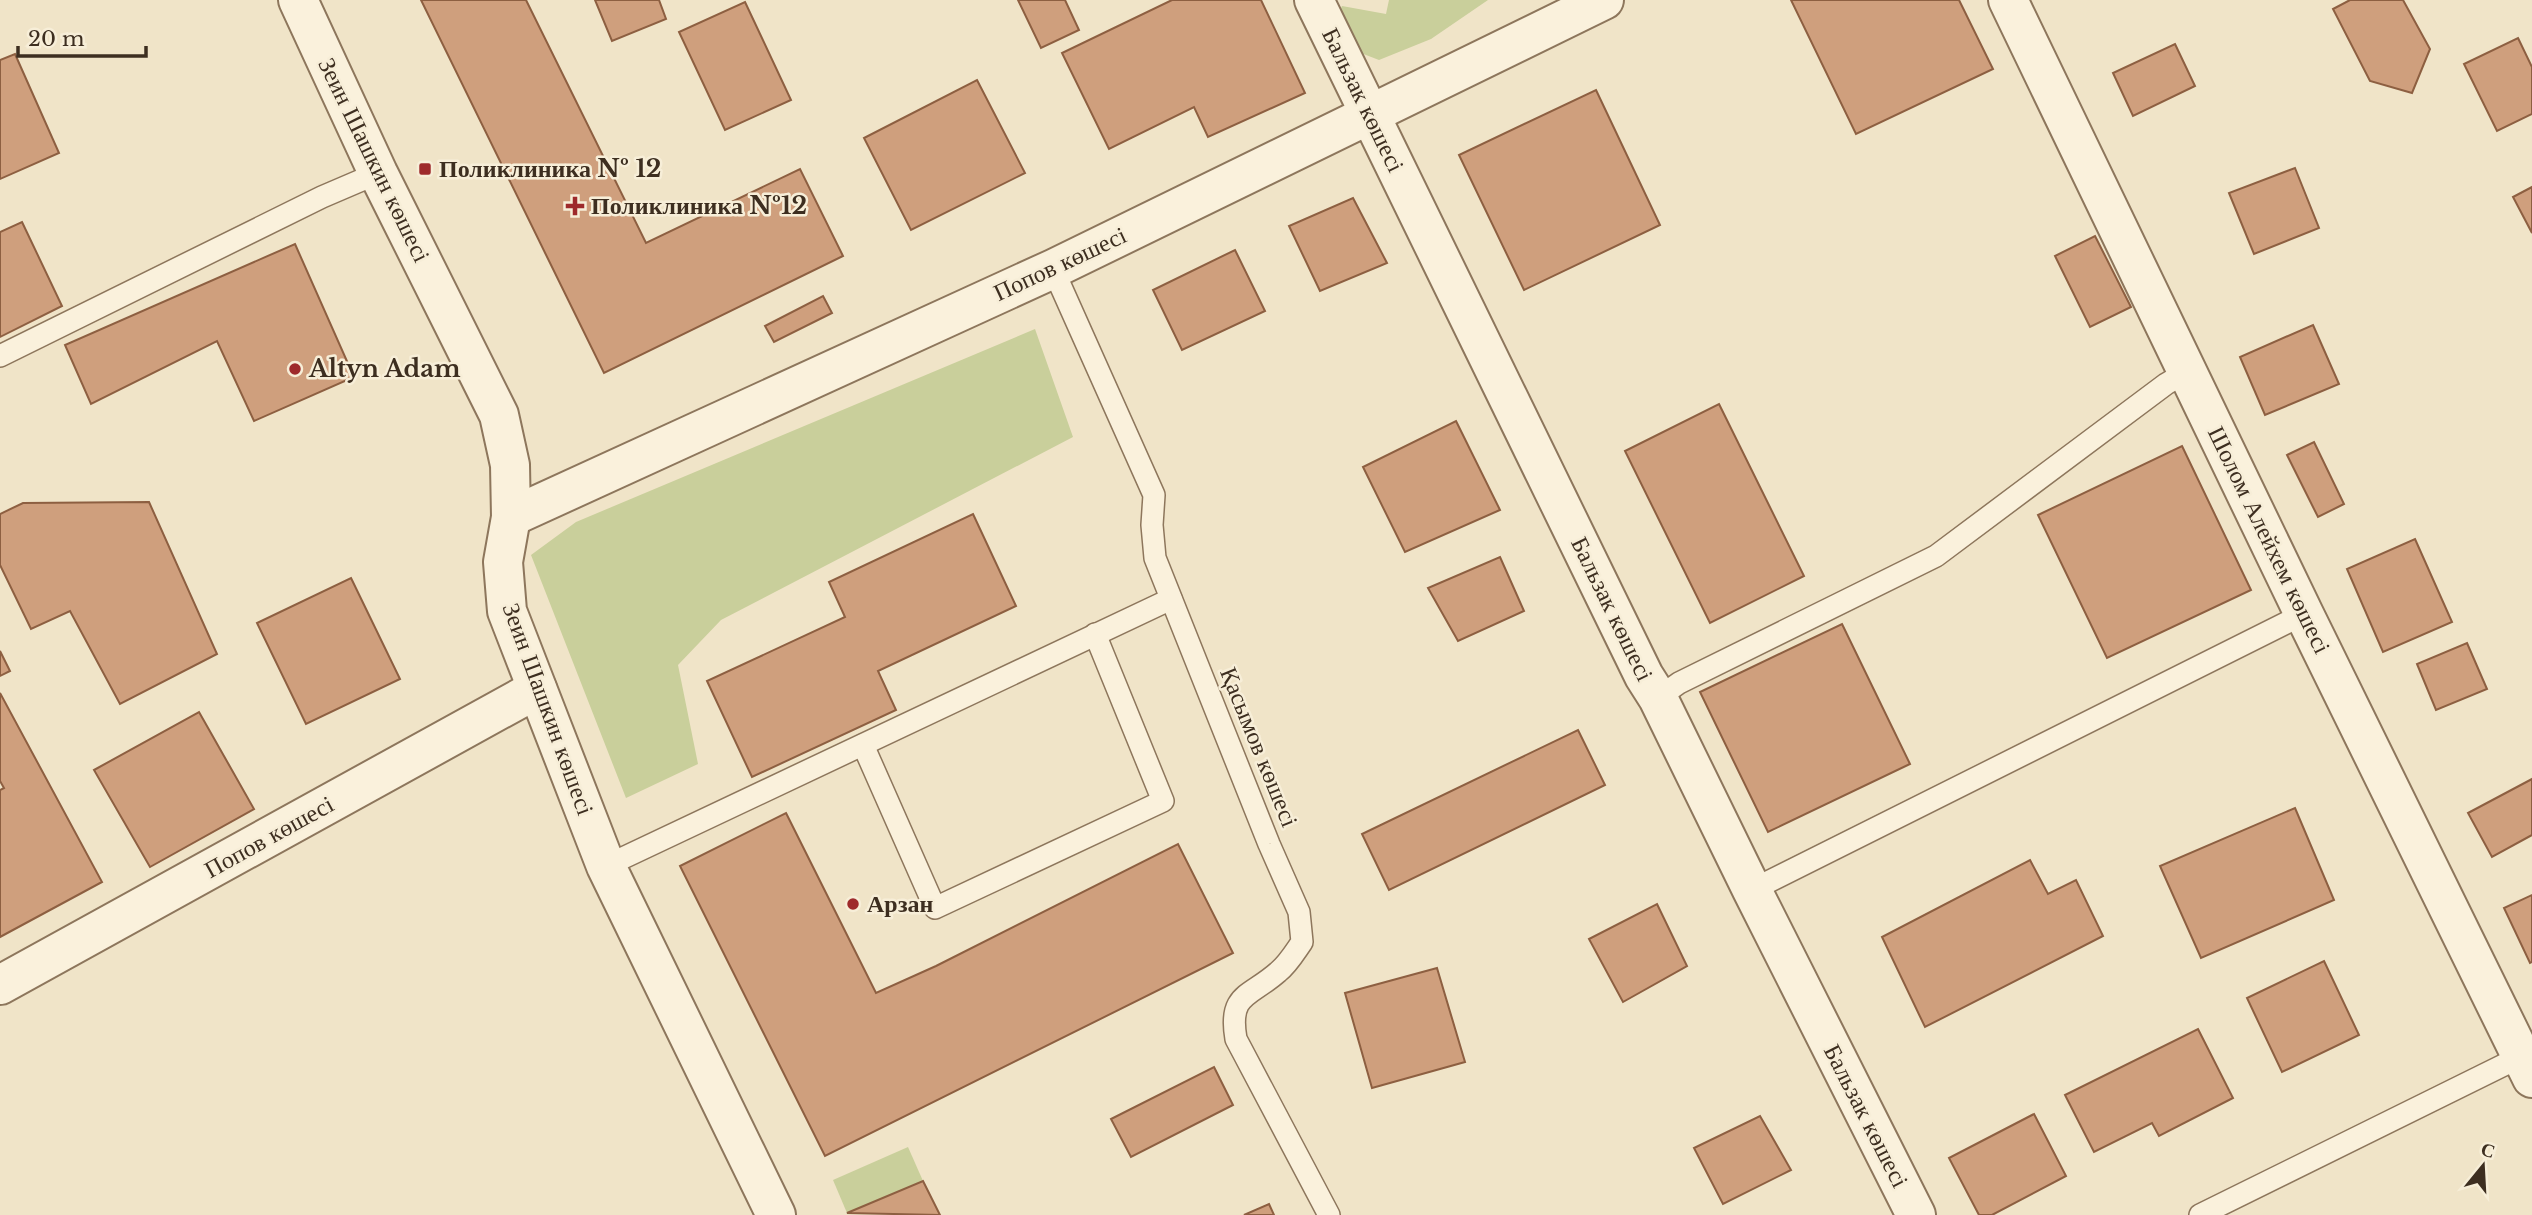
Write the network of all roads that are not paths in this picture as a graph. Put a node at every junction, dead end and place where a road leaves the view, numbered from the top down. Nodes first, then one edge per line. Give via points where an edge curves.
1 (1314, 0) edge
2 (1604, 0) edge
3 (2008, 0) edge
4 (303, 2) edge
5 (1371, 113) junction
6 (378, 173) junction
7 (1053, 269) junction
8 (0, 356) edge
9 (2188, 371) junction
10 (511, 517) junction
11 (1171, 599) junction
12 (2304, 614) junction
13 (1095, 634) junction
14 (537, 689) junction
15 (1658, 698) junction
16 (863, 746) junction
17 (606, 866) junction
18 (1752, 890) junction
19 (0, 985) edge
20 (2527, 1067) edge
21 (776, 1215) edge
22 (1329, 1215) edge
23 (1916, 1215) edge
24 (2200, 1215) edge

1 - 5 street, Бальзак көшесі
2 - 5 street, Попов көшесі
3 - 9 street, Шолом Алейхем көшесі
4 - 6 street, Зеин Шашкин көшесі
5 - 7 street, Попов көшесі
5 - 15 street, Бальзак көшесі
6 - 8 lane
6 - 10 street, Зеин Шашкин көшесі via 499,415 510,465
7 - 10 street, Попов көшесі
7 - 11 lane, Қасымов көшесі via 1154,495 1155,558
9 - 12 street, Шолом Алейхем көшесі
9 - 15 lane via 1936,556 1679,683
10 - 14 street, Зеин Шашкин көшесі via 503,562 507,611
11 - 13 lane
11 - 22 lane, Қасымов көшесі via 1299,912 1302,942 1280,971 1239,1000 1233,1021 1236,1039
12 - 18 lane
12 - 20 street, Шолом Алейхем көшесі
13 - 16 lane
13 - 16 lane via 1163,802 935,908
14 - 17 street, Зеин Шашкин көшесі
14 - 19 street, Попов көшесі
15 - 18 street, Бальзак көшесі
16 - 17 lane
17 - 21 street, Зеин Шашкин көшесі
18 - 23 street, Бальзак көшесі
20 - 24 lane

